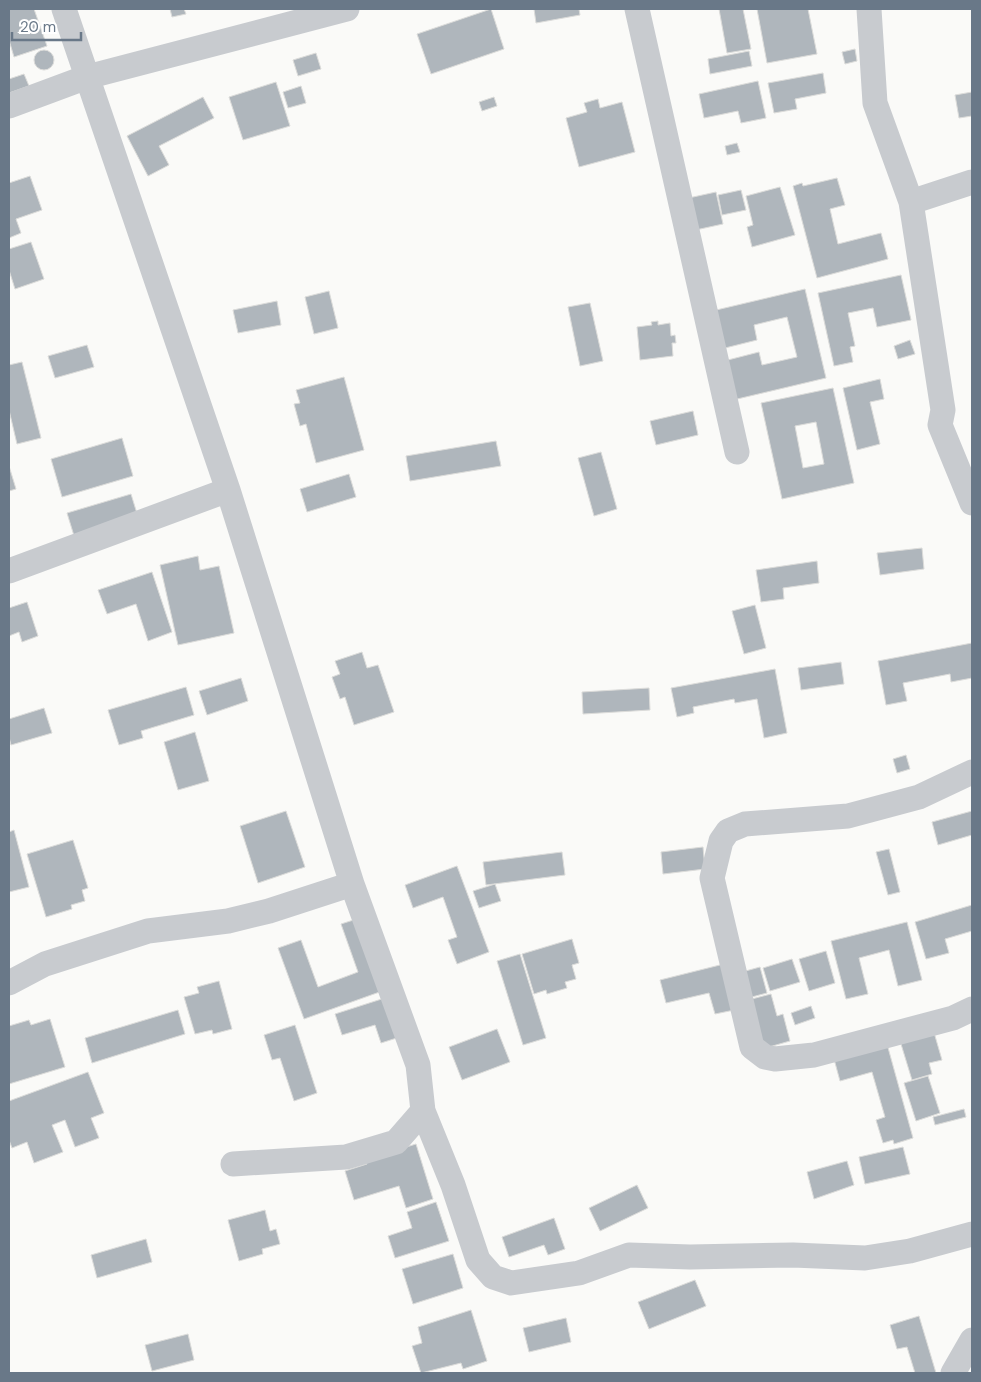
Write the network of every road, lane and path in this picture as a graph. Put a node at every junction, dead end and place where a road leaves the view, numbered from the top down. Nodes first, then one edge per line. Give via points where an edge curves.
1 (64, 9) edge
2 (347, 9) edge
3 (637, 9) edge
4 (869, 9) edge
5 (87, 77) junction
6 (9, 106) edge
7 (972, 182) edge
8 (912, 202) junction
9 (737, 452) dead end
10 (228, 490) junction
11 (972, 502) edge
12 (9, 571) edge
13 (972, 772) edge
14 (352, 884) junction
15 (9, 983) edge
16 (972, 1009) edge
17 (422, 1111) junction
18 (233, 1164) dead end
19 (972, 1234) edge
20 (972, 1340) edge
21 (953, 1373) edge

1 - 5 street
2 - 5 street
3 - 9 street
4 - 8 street via 874,103
5 - 6 street
5 - 10 street
7 - 8 street
8 - 11 street via 943,410 940,425
10 - 12 street
10 - 14 street
13 - 16 street via 919,797 848,816 745,824 728,831 712,878 752,1047 765,1057 814,1055 954,1018
14 - 15 street via 228,921 148,931 45,964
14 - 17 street via 418,1065
17 - 18 street via 396,1142 346,1157
17 - 19 street via 454,1185 478,1260 493,1278 511,1283 579,1273 629,1255 865,1258 910,1251
20 - 21 street

